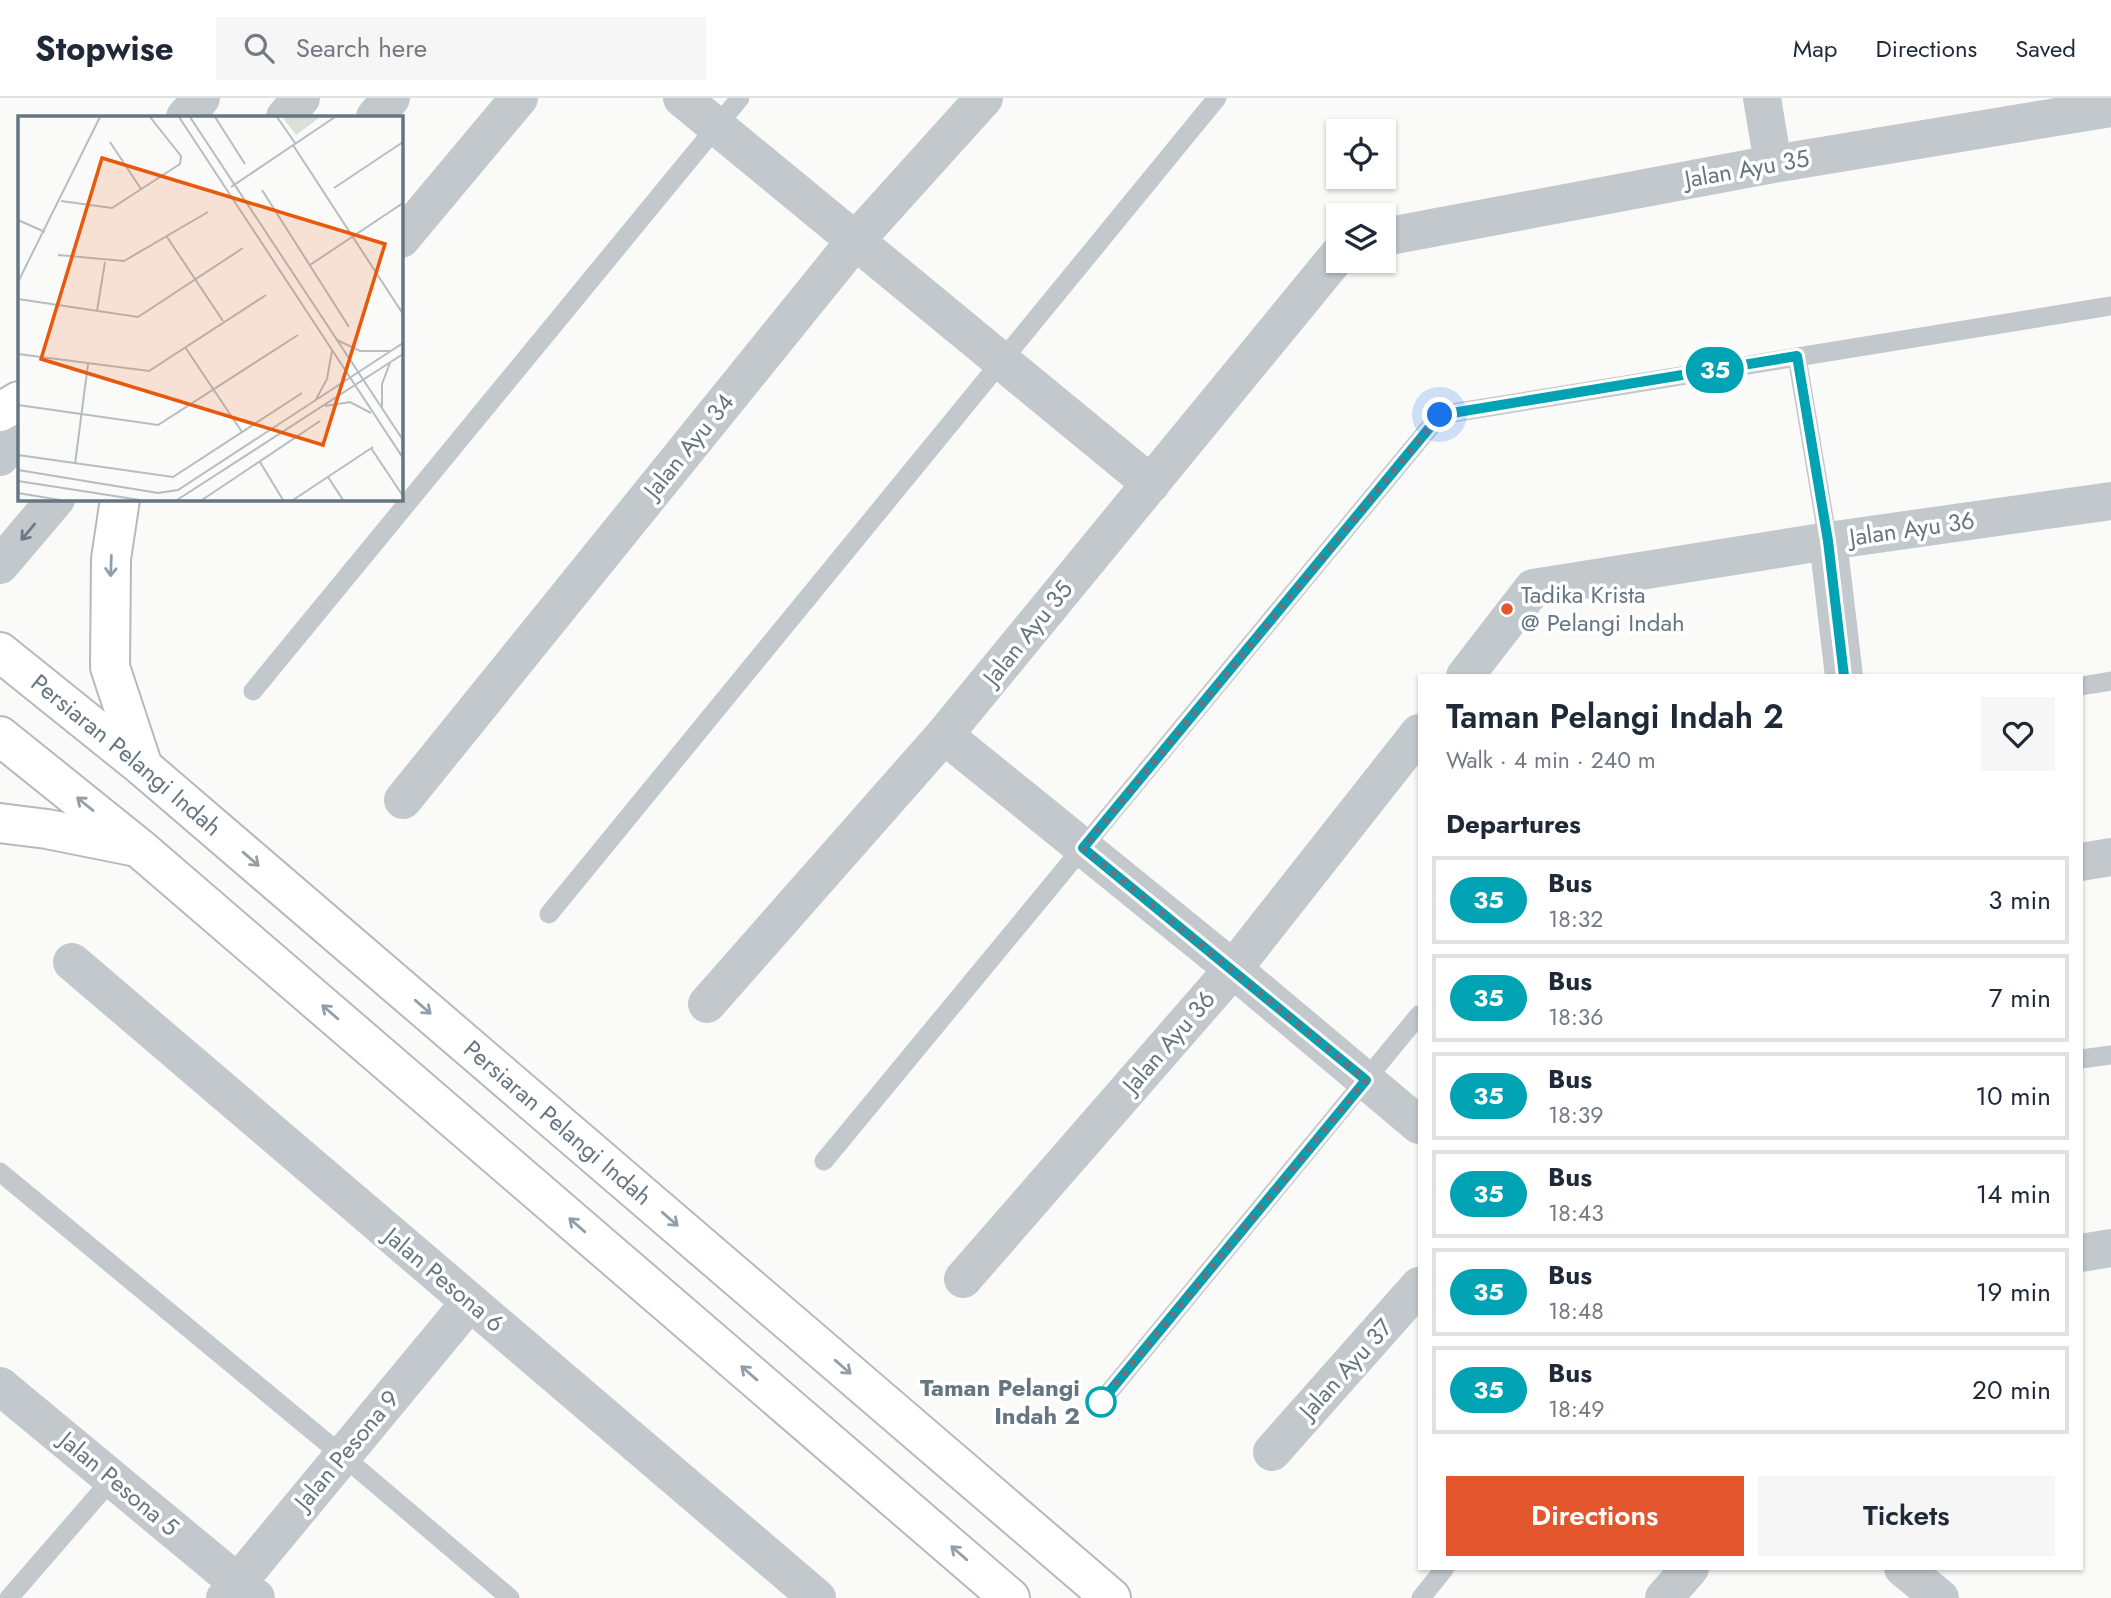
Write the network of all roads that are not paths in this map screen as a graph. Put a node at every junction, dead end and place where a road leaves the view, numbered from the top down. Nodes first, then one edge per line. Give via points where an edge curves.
1 (201, 98) edge
2 (302, 98) edge
3 (391, 98) edge
4 (519, 98) edge
5 (682, 98) edge
6 (740, 98) edge
7 (984, 98) edge
8 (1217, 98) edge
9 (1762, 98) edge
10 (2111, 108) edge
11 (186, 116) edge
12 (286, 116) edge
13 (376, 116) edge
14 (717, 127) junction
15 (1773, 164) junction
16 (1396, 235) edge
17 (402, 238) edge
18 (855, 241) junction
19 (1326, 270) edge
20 (2111, 306) edge
21 (1797, 356) junction
22 (1001, 361) junction
23 (18, 402) edge
24 (0, 412) edge
25 (18, 435) edge
26 (0, 457) edge
27 (1151, 484) junction
28 (54, 500) edge
29 (120, 500) edge
30 (2111, 501) edge
31 (1828, 541) junction
32 (0, 565) edge
33 (0, 652) edge
34 (1467, 674) edge
35 (1844, 674) edge
36 (2111, 681) edge
37 (2083, 686) edge
38 (253, 691) dead end
39 (1418, 734) edge
40 (944, 735) junction
41 (0, 736) edge
42 (143, 767) junction
43 (402, 800) dead end
44 (0, 823) edge
45 (138, 846) junction
46 (1083, 848) junction
47 (2111, 857) edge
48 (2083, 862) edge
49 (549, 914) dead end
50 (72, 962) dead end
51 (1233, 969) junction
52 (707, 1004) dead end
53 (1418, 1016) edge
54 (2111, 1055) edge
55 (2083, 1059) edge
56 (1366, 1080) junction
57 (1418, 1124) edge
58 (824, 1161) dead end
59 (0, 1172) edge
60 (2111, 1248) edge
61 (2083, 1252) edge
62 (963, 1279) dead end
63 (1418, 1287) edge
64 (470, 1302) junction
65 (0, 1386) edge
66 (1101, 1402) dead end
67 (1272, 1452) dead end
68 (343, 1455) junction
69 (113, 1478) junction
70 (1444, 1570) edge
71 (1688, 1570) edge
72 (1905, 1570) edge
73 (240, 1593) edge
74 (9, 1598) edge
75 (510, 1598) edge
76 (817, 1598) edge
77 (1010, 1598) edge
78 (1111, 1598) edge
79 (1421, 1598) edge
80 (1664, 1598) edge
81 (1940, 1598) edge

1 - 11 street
2 - 12 street
3 - 13 street
4 - 17 street
5 - 14 street
6 - 14 lane
7 - 18 street, Jalan Ayu 34
8 - 22 lane
9 - 15 street
10 - 15 street, Jalan Ayu 35
14 - 18 street
14 - 38 lane
15 - 16 street, Jalan Ayu 35
18 - 22 street
18 - 43 street, Jalan Ayu 34
19 - 27 street, Jalan Ayu 35
20 - 21 lane
21 - 31 lane
21 - 46 lane via 1440,415
22 - 27 street
22 - 49 lane
23 - 24 main road
25 - 26 street
27 - 40 street, Jalan Ayu 35
28 -> 32 street
29 -> 42 main road via 111,559 110,667
30 - 31 street, Jalan Ayu 36
31 - 34 street, Jalan Ayu 36 via 1533,588
31 - 35 street
33 - 42 main road, Persiaran Pelangi Indah
36 - 37 lane
39 - 51 street, Jalan Ayu 36
40 - 46 street
40 - 52 street, Jalan Ayu 35
45 -> 41 main road
42 -> 78 main road, Persiaran Pelangi Indah
44 - 45 main road
77 -> 45 main road
46 - 51 street
46 - 58 lane
47 - 48 street
50 - 64 street, Jalan Pesona 6
51 - 56 street
51 - 62 street, Jalan Ayu 36
53 - 56 lane
54 - 55 lane
56 - 57 street
56 - 66 lane
59 - 68 lane
60 - 61 street
63 - 67 street, Jalan Ayu 37
64 - 68 street, Jalan Pesona 9
64 - 76 street, Jalan Pesona 6
65 - 69 street, Jalan Pesona 5
68 - 73 street, Jalan Pesona 9
68 - 75 lane
69 - 73 street, Jalan Pesona 5
69 - 74 lane
70 - 79 lane
71 - 80 street
72 - 81 street

